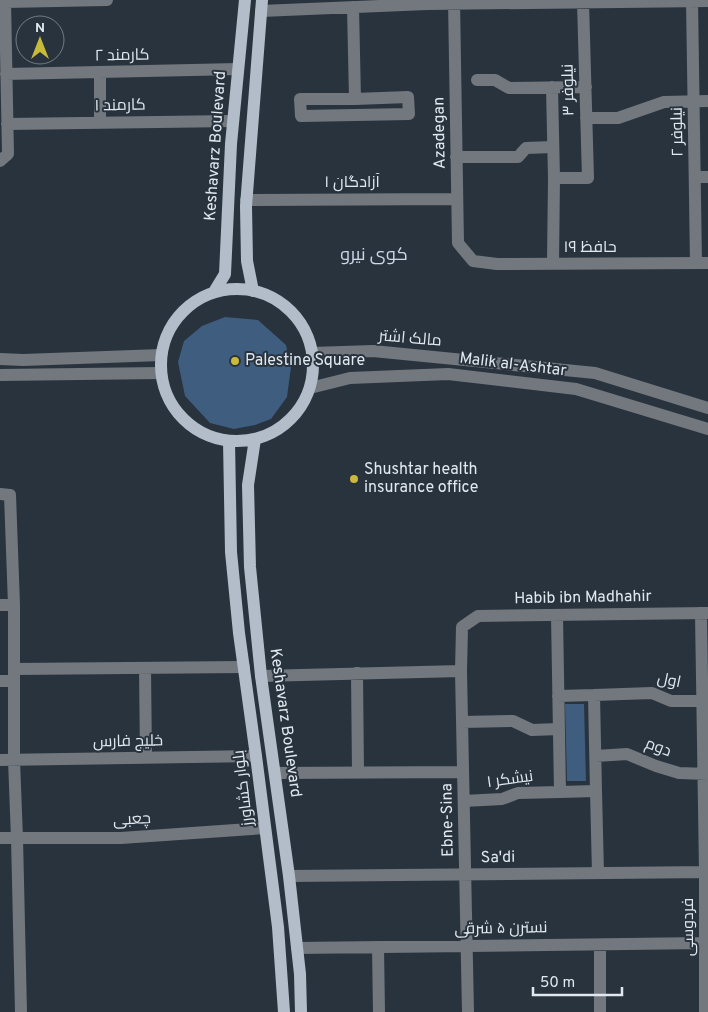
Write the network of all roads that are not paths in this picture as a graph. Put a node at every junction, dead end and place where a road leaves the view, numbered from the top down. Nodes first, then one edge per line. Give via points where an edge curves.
1 (108, 0) edge
2 (245, 0) edge
3 (692, 0) edge
4 (5, 1) edge
5 (708, 1) edge
6 (454, 2) edge
7 (583, 2) junction
8 (262, 6) edge
9 (352, 7) junction
10 (4, 68) edge
11 (238, 69) junction
12 (100, 72) junction
13 (478, 80) dead end
14 (552, 87) junction
15 (586, 87) junction
16 (355, 98) junction
17 (708, 101) edge
18 (694, 102) junction
19 (586, 118) junction
20 (233, 121) junction
21 (100, 123) junction
22 (7, 124) junction
23 (553, 146) junction
24 (456, 157) junction
25 (4, 158) edge
26 (694, 176) junction
27 (708, 177) edge
28 (554, 178) junction
29 (457, 199) junction
30 (246, 200) junction
31 (473, 261) joint
32 (702, 263) edge
33 (554, 264) junction
34 (253, 291) junction
35 (214, 292) junction
36 (312, 353) junction
37 (161, 355) junction
38 (0, 359) edge
39 (161, 373) junction
40 (0, 375) edge
41 (310, 388) junction
42 (708, 408) edge
43 (708, 429) edge
44 (255, 439) junction
45 (229, 440) junction
46 (0, 494) edge
47 (0, 605) edge
48 (14, 605) junction
49 (705, 613) edge
50 (557, 615) junction
51 (462, 626) joint
52 (244, 667) junction
53 (144, 668) junction
54 (462, 671) junction
55 (357, 674) junction
56 (14, 675) junction
57 (261, 676) junction
58 (0, 681) edge
59 (594, 695) junction
60 (558, 696) junction
61 (705, 701) edge
62 (462, 722) junction
63 (559, 729) junction
64 (256, 756) junction
65 (596, 756) junction
66 (146, 758) junction
67 (0, 760) edge
68 (14, 760) junction
69 (358, 772) junction
70 (464, 772) junction
71 (275, 773) junction
72 (705, 774) edge
73 (596, 791) junction
74 (560, 792) junction
75 (464, 802) junction
76 (265, 828) junction
77 (0, 838) edge
78 (17, 838) junction
79 (706, 872) edge
80 (598, 873) junction
81 (466, 874) junction
82 (289, 876) junction
83 (705, 943) junction
84 (600, 945) junction
85 (468, 946) junction
86 (378, 947) junction
87 (297, 948) junction
88 (707, 982) edge
89 (21, 1012) edge
90 (284, 1012) edge
91 (301, 1012) edge
92 (379, 1012) edge
93 (468, 1012) edge
94 (600, 1012) edge
95 (705, 1012) edge

1 - 4 street
2 - 11 main road, Keshavarz Boulevard
3 - 5 street
3 - 7 street
3 - 18 street, نیلوفر ۲
4 - 10 street
6 - 7 street
6 - 9 street
6 - 24 street, Azadegan
7 - 15 street, نیلوفر ۳
8 - 9 street
8 - 30 main road
9 - 16 street
10 - 12 street, کارمند ۲
10 - 22 street
11 - 12 street, کارمند ۲
11 - 20 main road, Keshavarz Boulevard
12 - 21 street
13 - 14 street via 495,80 509,88
14 - 15 street
14 - 23 street
15 - 19 street, نیلوفر ۳
16 - 16 street via 300,99 301,116 409,114 408,96
17 - 18 street
18 - 19 street via 664,102 618,118
18 - 26 street, نیلوفر ۲
19 - 28 street, نیلوفر ۳ via 588,178
20 - 21 street, کارمند ۱
20 - 35 main road, Keshavarz Boulevard via 225,274
21 - 22 street, کارمند ۱
22 - 25 street
23 - 24 street via 526,148 518,157
23 - 28 street
24 - 29 street, Azadegan
26 - 27 street
26 - 32 street, نیلوفر ۲
28 - 33 street
29 - 30 street, آزادگان ۱
29 - 31 street, Azadegan via 458,243
30 - 34 main road via 247,261
31 - 33 street, حافظ ۱۹
32 - 33 street, حافظ ۱۹
34 - 35 main road via 240,288
34 - 36 main road via 266,294 288,308 304,328
35 - 37 main road via 194,301 178,316 166,334
36 - 41 main road
36 - 42 street, مالک اشتر via 373,351 595,373
37 - 38 street
37 - 39 main road
39 - 40 street
39 - 45 main road via 168,398 183,419 204,434
41 - 43 street, Malik al-Ashtar via 350,378 448,374 576,389
41 - 44 main road via 298,411 279,428
44 - 45 main road
44 - 57 main road, Keshavarz Boulevard via 248,485 250,567
45 - 52 main road, بلوار کشاورز via 232,552
46 - 48 street via 10,495
47 - 48 street
48 - 56 street
49 - 50 street, Habib ibn Madhahir
49 - 61 street, فردوسی
50 - 51 street, Habib ibn Madhahir via 478,616
50 - 60 street
51 - 54 street, Ebne-Sina
52 - 53 street
52 - 64 main road, بلوار کشاورز
53 - 56 street
53 - 66 street
54 - 55 street
54 - 62 street, Ebne-Sina
55 - 57 street
55 - 69 street
56 - 58 street
56 - 68 street
57 - 71 main road, Keshavarz Boulevard
59 - 60 street, اول
59 - 61 street, اول via 652,693 671,701
59 - 65 street
60 - 63 street
61 - 72 street, فردوسی
62 - 63 street via 513,722 532,730
62 - 70 street, Ebne-Sina
63 - 74 street
64 - 66 street, خلیج فارس
64 - 76 main road, بلوار کشاورز
65 - 72 street, دوم via 627,754 679,773
65 - 73 street
66 - 68 street, خلیج فارس
67 - 68 street, خلیج فارس
68 - 78 street
69 - 70 street
69 - 71 street
70 - 75 street, Ebne-Sina
71 - 82 main road, Keshavarz Boulevard
72 - 79 street, فردوسی
73 - 74 street, نیشکر ۱
73 - 80 street
74 - 75 street, نیشکر ۱ via 518,793 502,799
75 - 81 street, Ebne-Sina
76 - 78 street, چعبی via 121,838
76 - 90 main road, بلوار کشاورز via 278,927
77 - 78 street, چعبی
78 - 89 street
79 - 80 street, Sa'di
79 - 83 street, فردوسی
80 - 81 street, Sa'di
81 - 82 street, Sa'di
81 - 85 street, Ebne-Sina
82 - 87 main road, Keshavarz Boulevard
83 - 84 street, نسترن ۵ شرقی
83 - 88 street, فردوسی
84 - 85 street, نسترن ۵ شرقی
84 - 94 street
85 - 86 street, نسترن ۵ شرقی
85 - 93 street, Ebne-Sina
86 - 87 street, نسترن ۵ شرقی
86 - 92 street
87 - 91 main road, Keshavarz Boulevard
88 - 95 street, فردوسی

